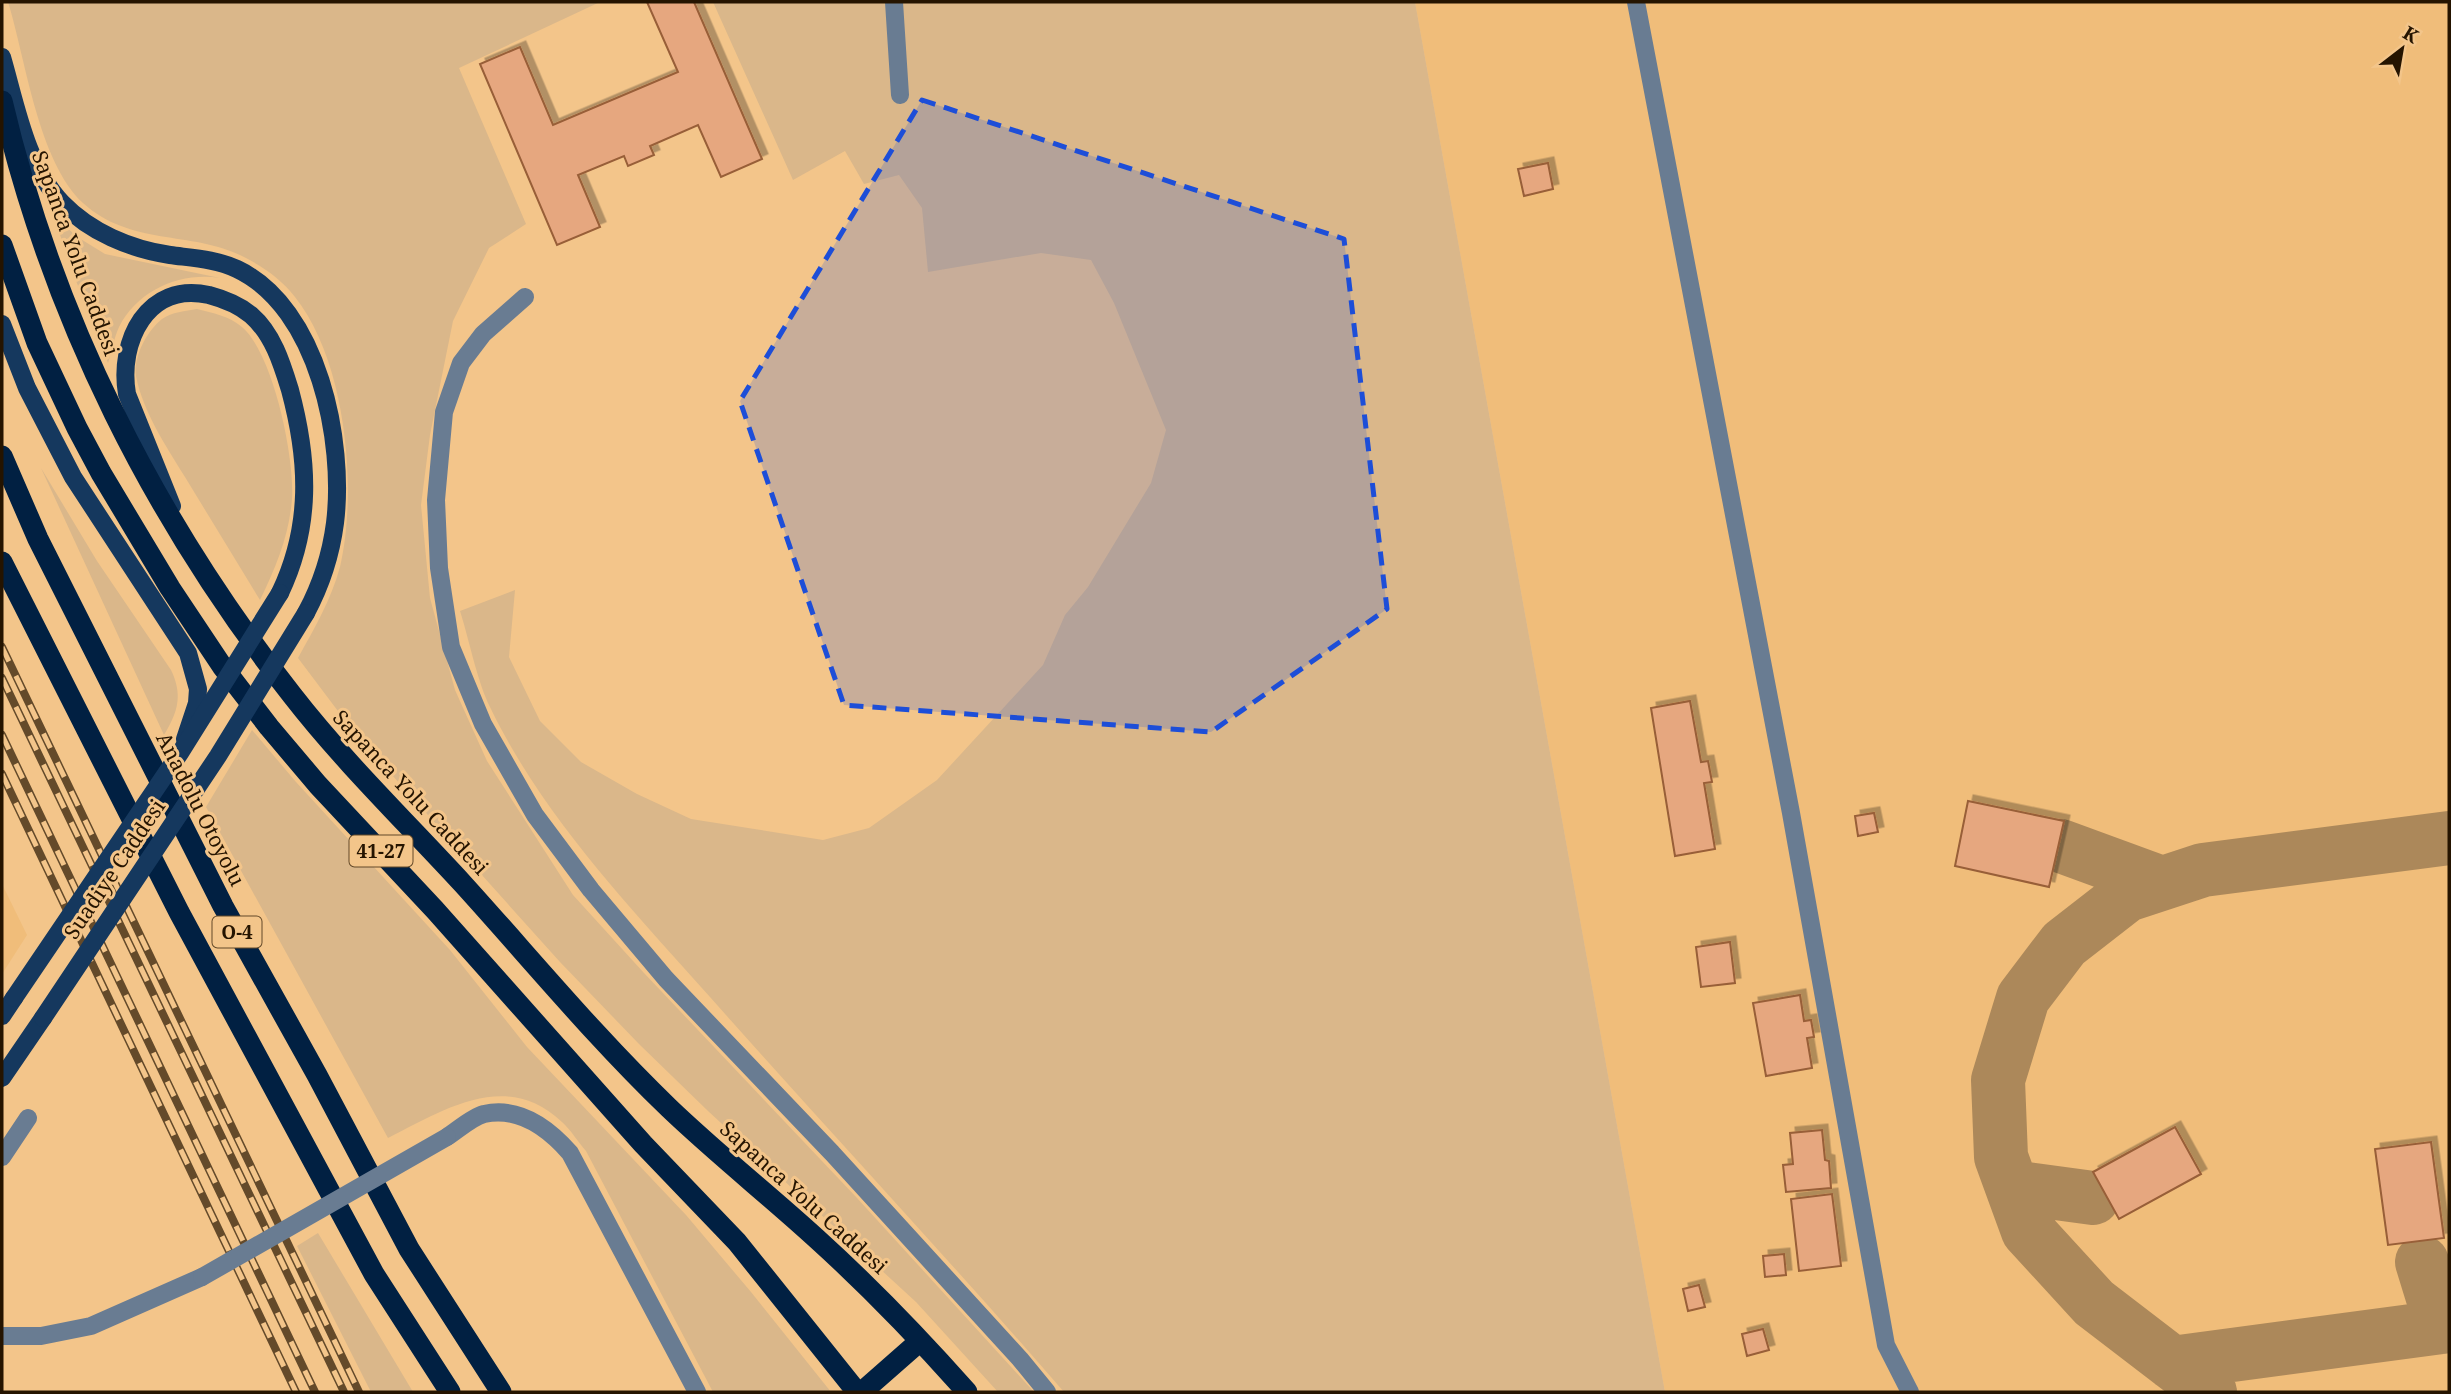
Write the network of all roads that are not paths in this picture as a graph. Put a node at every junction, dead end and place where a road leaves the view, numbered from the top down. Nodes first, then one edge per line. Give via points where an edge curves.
1 (894, 2) edge
2 (1636, 2) edge
3 (2, 57) edge
4 (900, 95) dead end
5 (2, 101) edge
6 (2, 245) edge
7 (525, 297) dead end
8 (2, 324) edge
9 (2, 456) edge
10 (193, 558) junction
11 (2, 562) edge
12 (180, 753) junction
13 (2, 1016) edge
14 (2, 1077) edge
15 (28, 1118) dead end
16 (2, 1157) edge
17 (2, 1336) edge
18 (920, 1341) junction
19 (450, 1392) edge
20 (501, 1392) edge
21 (697, 1392) edge
22 (860, 1392) edge
23 (967, 1392) edge
24 (1047, 1392) edge
25 (1910, 1392) edge

1 - 4 street
2 - 25 street via 1789,799 1886,1345
3 - 14 main road, Suadiye Caddesi, bridge via 29,145 45,183 62,204 125,244 237,269 275,299 304,339 329,410 338,490 330,552 306,613 218,756
5 - 10 highway, Sapanca Yolu Caddesi via 47,257 91,369
6 - 22 highway, 41-27 via 37,343 77,428 163,578 222,666 318,785 737,1242
7 - 24 street via 482,334 461,363 444,412 436,500 439,568 451,647 483,724 535,815 649,959
8 - 12 main road via 27,388 73,477 188,653 198,689 197,704
9 - 20 highway, Anadolu Otoyolu / O-4 via 38,538 223,906 409,1249
10 - 12 main road, Suadiye Caddesi, bridge via 124,377 130,341 138,325 148,311 180,293 200,293 238,306 267,333 283,365 302,442 304,497 294,559 280,593
10 - 18 highway, Sapanca Yolu Caddesi via 317,727 630,1070 819,1240
11 - 19 highway, O-4 via 179,912 374,1274
12 - 13 main road, Suadiye Caddesi, bridge
15 - 16 street
17 - 21 street, bridge via 41,1336 91,1326 202,1277 483,1114 505,1113 525,1117 557,1138 570,1153
18 - 22 highway
18 - 23 highway, Sapanca Yolu Caddesi

